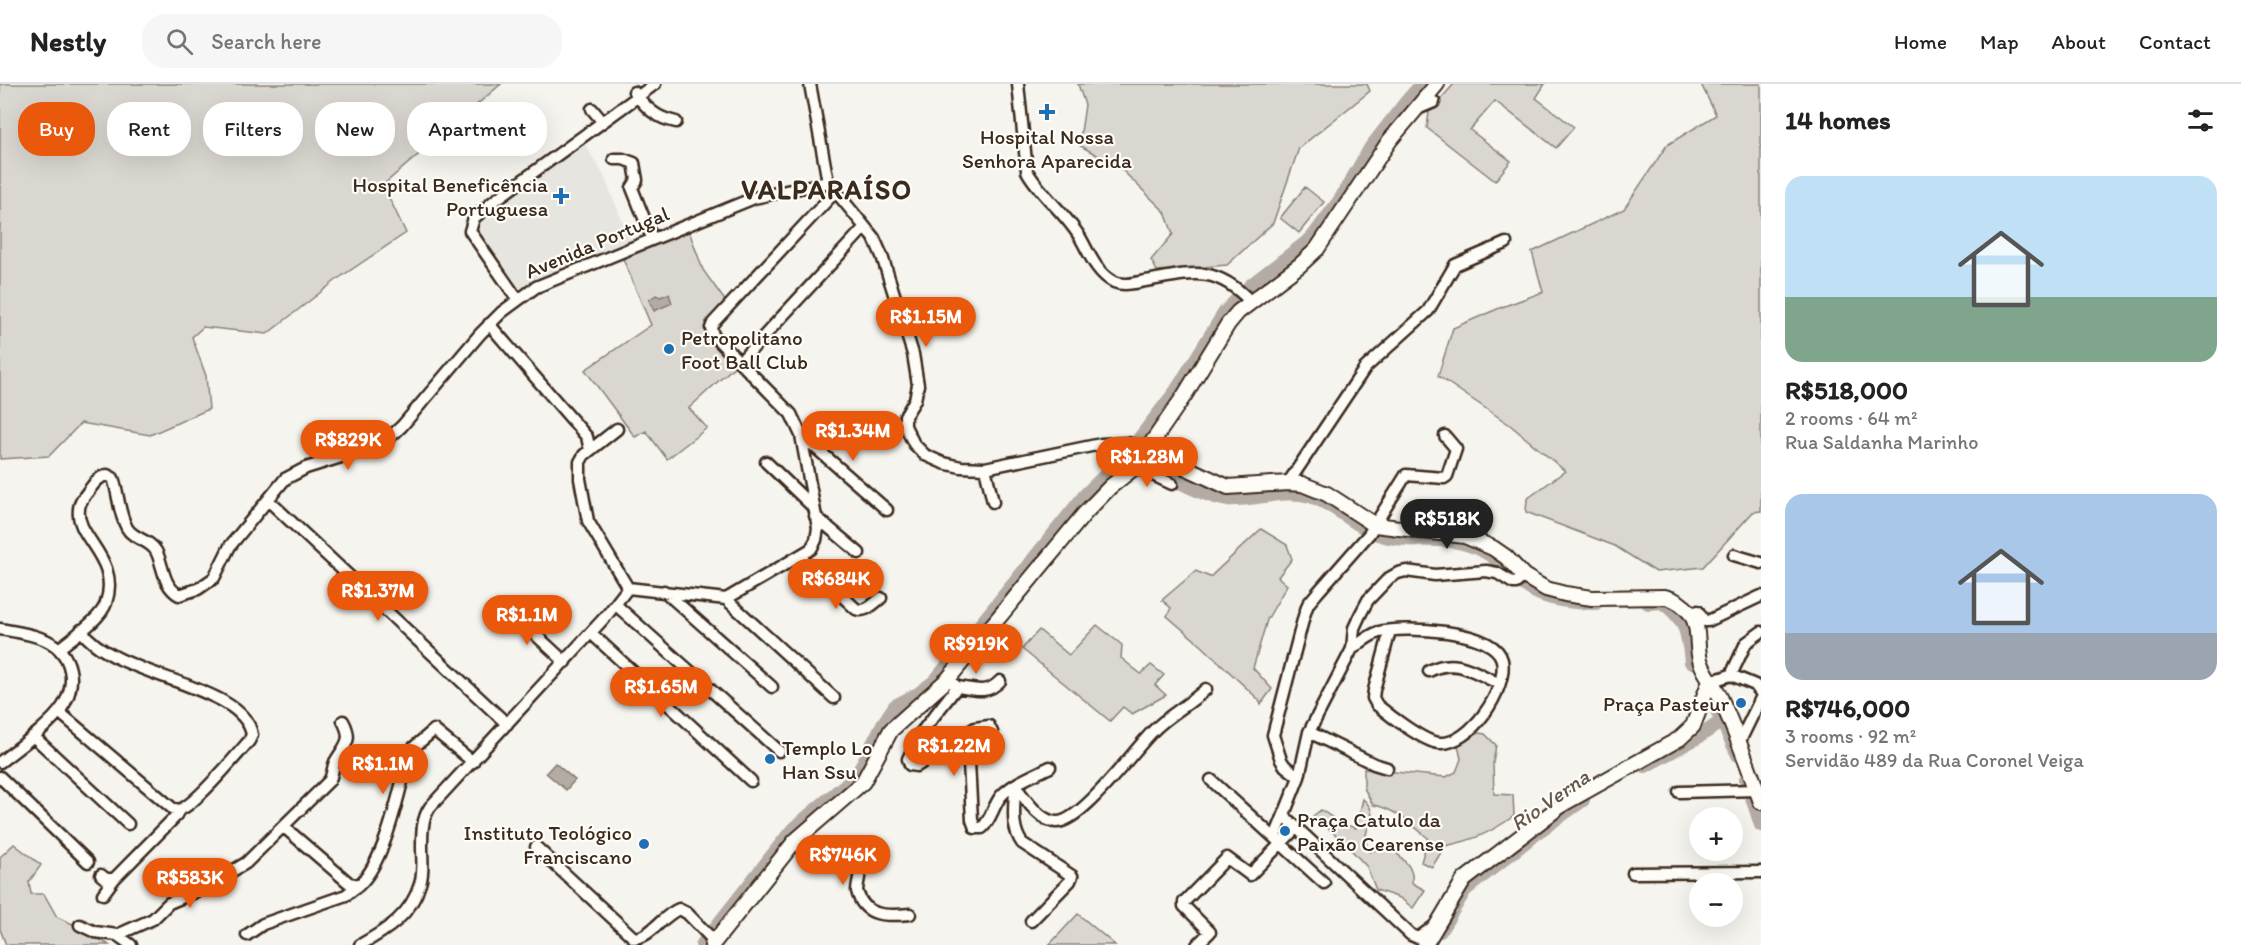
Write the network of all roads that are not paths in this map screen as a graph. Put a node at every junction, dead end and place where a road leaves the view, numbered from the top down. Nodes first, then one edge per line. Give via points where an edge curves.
1 (655, 84) edge
2 (810, 84) edge
3 (1018, 84) edge
4 (1437, 84) edge
5 (635, 94) junction
6 (1434, 102) dead end
7 (592, 109) dead end
8 (1412, 111) junction
9 (602, 121) junction
10 (676, 122) dead end
11 (614, 159) dead end
12 (828, 182) junction
13 (835, 192) junction
14 (865, 227) junction
15 (652, 238) junction
16 (1506, 243) dead end
17 (518, 300) junction
18 (1250, 301) junction
19 (489, 324) junction
20 (740, 362) junction
21 (617, 429) dead end
22 (801, 435) junction
23 (1445, 436) dead end
24 (590, 450) junction
25 (1148, 450) junction
26 (766, 462) dead end
27 (1135, 467) junction
28 (985, 468) junction
29 (1288, 483) junction
30 (1172, 484) dead end
31 (268, 500) junction
32 (993, 502) dead end
33 (887, 510) dead end
34 (814, 512) junction
35 (1372, 529) junction
36 (859, 553) dead end
37 (1734, 555) dead end
38 (800, 557) junction
39 (1761, 563) edge
40 (1520, 580) junction
41 (628, 588) junction
42 (664, 591) junction
43 (1761, 596) edge
44 (881, 598) dead end
45 (726, 599) junction
46 (616, 605) junction
47 (509, 610) dead end
48 (1690, 614) junction
49 (0, 629) edge
50 (81, 630) junction
51 (1390, 631) junction
52 (1761, 632) edge
53 (591, 633) junction
54 (60, 648) junction
55 (1352, 649) junction
56 (565, 662) junction
57 (1429, 671) dead end
58 (1731, 675) junction
59 (1000, 681) dead end
60 (1712, 681) junction
61 (952, 683) junction
62 (1498, 684) junction
63 (772, 687) dead end
64 (1206, 689) dead end
65 (1761, 696) edge
66 (834, 698) dead end
67 (59, 712) junction
68 (343, 721) dead end
69 (507, 724) junction
70 (1309, 732) junction
71 (33, 736) junction
72 (1740, 741) junction
73 (779, 751) dead end
74 (0, 762) edge
75 (473, 762) junction
76 (1050, 767) dead end
77 (1388, 768) dead end
78 (0, 777) edge
79 (1299, 777) junction
80 (1211, 780) dead end
81 (751, 781) dead end
82 (1015, 786) junction
83 (1679, 792) dead end
84 (1754, 794) edge
85 (179, 810) junction
86 (1284, 816) junction
87 (128, 824) dead end
88 (284, 827) junction
89 (1297, 827) junction
90 (795, 841) junction
91 (1278, 841) junction
92 (536, 847) dead end
93 (88, 862) dead end
94 (1761, 872) edge
95 (1633, 873) dead end
96 (101, 875) dead end
97 (114, 879) junction
98 (1324, 883) dead end
99 (359, 885) junction
100 (103, 894) dead end
101 (910, 914) dead end
102 (1031, 921) dead end
103 (1436, 924) junction
104 (80, 925) dead end
105 (117, 935) junction
106 (247, 935) dead end
107 (714, 944) edge
108 (131, 945) edge
109 (360, 945) edge
110 (1197, 945) edge
111 (1425, 945) edge

1 - 5 street
2 - 12 street
3 - 18 street via 1027,171 1065,216 1097,268 1109,279 1128,284 1210,274 1238,288
4 - 8 main road
5 - 9 street
5 - 10 street via 658,117
6 - 8 street
7 - 9 street
8 - 18 main road via 1317,249 1291,273
9 - 17 street via 474,218 470,231
11 - 15 street via 634,163 637,180 632,188
12 - 13 street
12 - 15 street, Avenida Portugal via 754,198
13 - 14 street
13 - 20 street via 713,323 713,335
14 - 20 street
14 - 28 street via 882,256 916,367 915,400 905,416 908,436 924,455 942,463
15 - 17 street, Avenida Portugal via 536,287
16 - 29 street via 1455,265 1428,311 1365,368
17 - 19 street, Avenida Portugal
18 - 25 main road via 1228,324
19 - 24 street via 587,437
19 - 31 street, Avenida Portugal via 387,440 292,475
20 - 22 street via 791,414
21 - 24 street
22 - 33 street
22 - 34 street
23 - 35 street via 1456,449 1447,476 1406,476
24 - 41 street via 580,462 585,512
25 - 27 main road
25 - 28 street via 1128,443 1084,446
25 - 29 main road via 1228,487
26 - 34 street
27 - 30 street
27 - 61 main road via 1085,513
28 - 32 street
29 - 35 main road via 1327,494
31 - 50 street, Avenida Portugal via 230,546 214,578 179,595 163,575 153,547 128,530 114,478 100,477 79,509 81,524 100,552 110,579 102,612
31 - 69 street
34 - 36 street
34 - 38 street via 816,540
35 - 40 main road via 1465,536 1506,557
35 - 79 street via 1308,604 1304,616 1273,735 1281,760
37 - 39 street
38 - 44 street via 855,609 861,611
38 - 45 street
40 - 48 main road via 1565,594 1665,597 1676,600
40 - 55 street via 1508,581 1486,571 1398,573 1364,607 1354,628
41 - 42 street
41 - 46 street
42 - 45 street
42 - 63 street
43 - 48 street via 1708,621 1698,611
45 - 66 street
46 - 53 street
46 - 73 street
47 - 56 street
48 - 60 main road via 1698,632 1699,660
49 - 54 street via 40,637
50 - 54 street, Avenida Portugal
50 - 85 street via 88,640 117,659 224,700 248,723 252,735 249,741
51 - 55 street via 1373,634
51 - 62 street via 1459,633 1489,645 1499,652 1502,661
51 - 62 street via 1373,698 1381,708 1437,744 1462,736 1486,713
52 - 58 street via 1746,643
53 - 56 street
53 - 81 street
54 - 67 street via 68,659 72,676
55 - 70 street
56 - 69 street
57 - 62 street via 1453,664
58 - 60 street
58 - 65 street via 1755,685
59 - 61 street via 987,691
60 - 72 main road
60 - 103 main road via 1687,732 1563,804 1464,880
61 - 82 street via 920,734 908,762 917,766 975,728 989,726 990,736 969,762 975,828 985,825 1003,794
61 - 90 main road via 891,730 863,782
64 - 82 street via 1151,732 1124,766 1066,820 1050,821 1040,815
65 - 72 street
67 - 71 street
67 - 85 street
68 - 88 street via 348,734 346,748 334,764 332,777
69 - 75 street
70 - 77 street
70 - 79 street
71 - 74 street
71 - 87 street
72 - 84 main road
75 - 99 street via 434,730 413,748 382,848
75 - 109 street via 426,813 421,883 403,916
76 - 82 street
78 - 93 street
79 - 86 street
80 - 91 street
82 - 102 street via 1017,836 1072,876
83 - 84 street
85 - 97 street
86 - 89 street
86 - 91 street
88 - 99 street via 349,883
88 - 105 street via 230,874 169,903 153,919
89 - 91 street
89 - 103 street via 1411,935 1422,937
90 - 101 street via 812,859 850,852 859,859 857,891 866,908 880,915
90 - 107 main road
91 - 98 street
91 - 110 street via 1251,875 1225,860 1184,902 1210,932
92 - 107 street via 634,938 679,909
94 - 95 street
96 - 97 street
97 - 100 street
99 - 106 street via 346,896 263,924
103 - 111 main road
104 - 105 street
105 - 108 street

